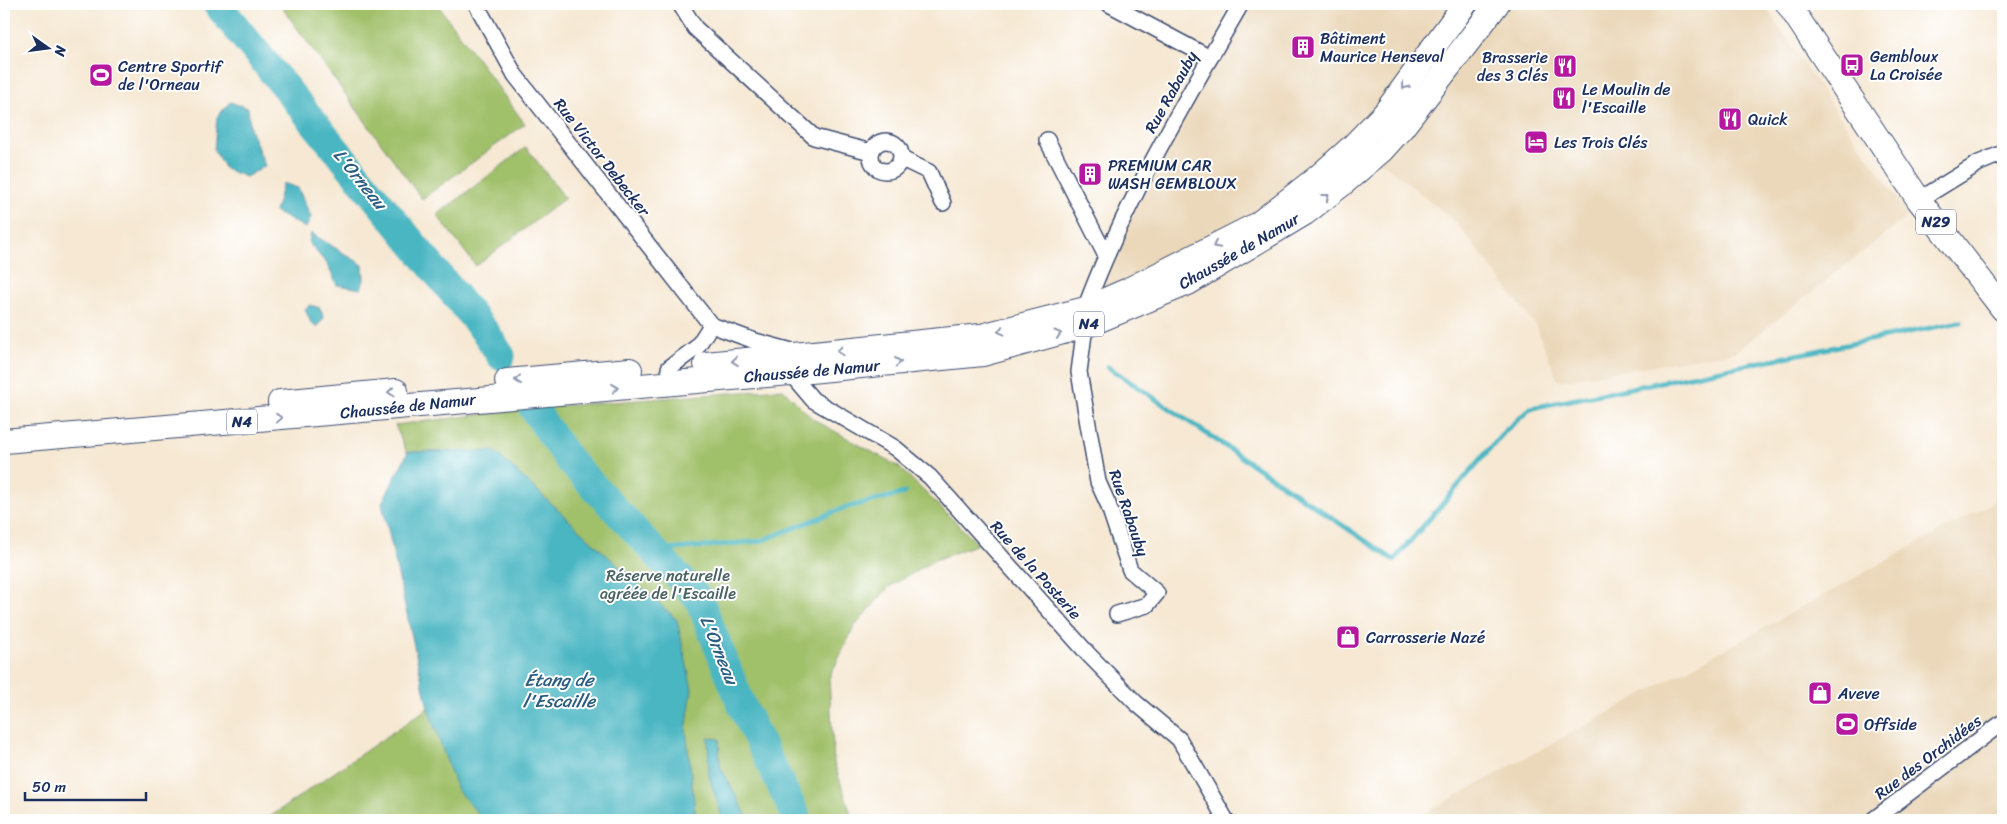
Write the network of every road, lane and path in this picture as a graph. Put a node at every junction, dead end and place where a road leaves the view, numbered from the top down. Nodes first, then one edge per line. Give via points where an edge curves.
1 (476, 4) edge
2 (680, 4) edge
3 (1109, 4) edge
4 (1241, 4) edge
5 (1465, 4) edge
6 (1497, 4) edge
7 (1777, 4) edge
8 (1788, 4) edge
9 (1210, 58) junction
10 (1872, 132) junction
11 (1047, 140) dead end
12 (871, 152) junction
13 (2003, 153) edge
14 (902, 158) junction
15 (1919, 200) junction
16 (943, 203) dead end
17 (1105, 254) junction
18 (2003, 310) edge
19 (1085, 317) junction
20 (711, 325) junction
21 (796, 364) junction
22 (669, 368) junction
23 (566, 383) junction
24 (4, 428) edge
25 (4, 441) edge
26 (1117, 614) dead end
27 (2003, 722) edge
28 (1226, 820) edge
29 (1873, 820) edge

1 - 20 street, Rue Victor Debecker via 515,75
2 - 12 street via 695,28 814,137
3 - 9 street
4 - 9 street, Rue Rabauby
5 -> 19 main road, Chaussée de Namur / N4 via 1385,113 1318,177 1258,224 1126,291
19 -> 6 main road, Chaussée de Namur / N4 via 1188,283 1305,213 1382,150
7 - 10 main road, N29
8 - 10 main road, N29
9 - 17 street, Rue Rabauby via 1144,175
10 - 15 main road, N29
11 - 17 street
12 - 14 street via 882,140 897,144
12 - 14 street via 881,178 899,166
13 - 15 street
14 - 16 street via 929,172
15 - 18 main road, N29
17 - 19 street, Rue Rabauby
19 - 21 main road, Chaussée de Namur / N4 via 983,354
19 - 26 street, Rue Rabauby via 1079,372 1098,482 1130,570 1157,593 1147,605
20 - 21 street via 755,341
20 - 22 street via 697,347
21 -> 22 main road, Chaussée de Namur / N4
23 -> 21 main road, Chaussée de Namur / N4
21 - 28 street, Rue de la Posterie via 814,400 896,448 930,477 1089,655 1136,703 1179,740
22 - 23 main road, Chaussée de Namur / N4
23 -> 24 main road, Chaussée de Namur / N4 via 457,386
25 -> 23 main road, Chaussée de Namur / N4 via 481,399
27 - 29 street, Rue des Orchidées

